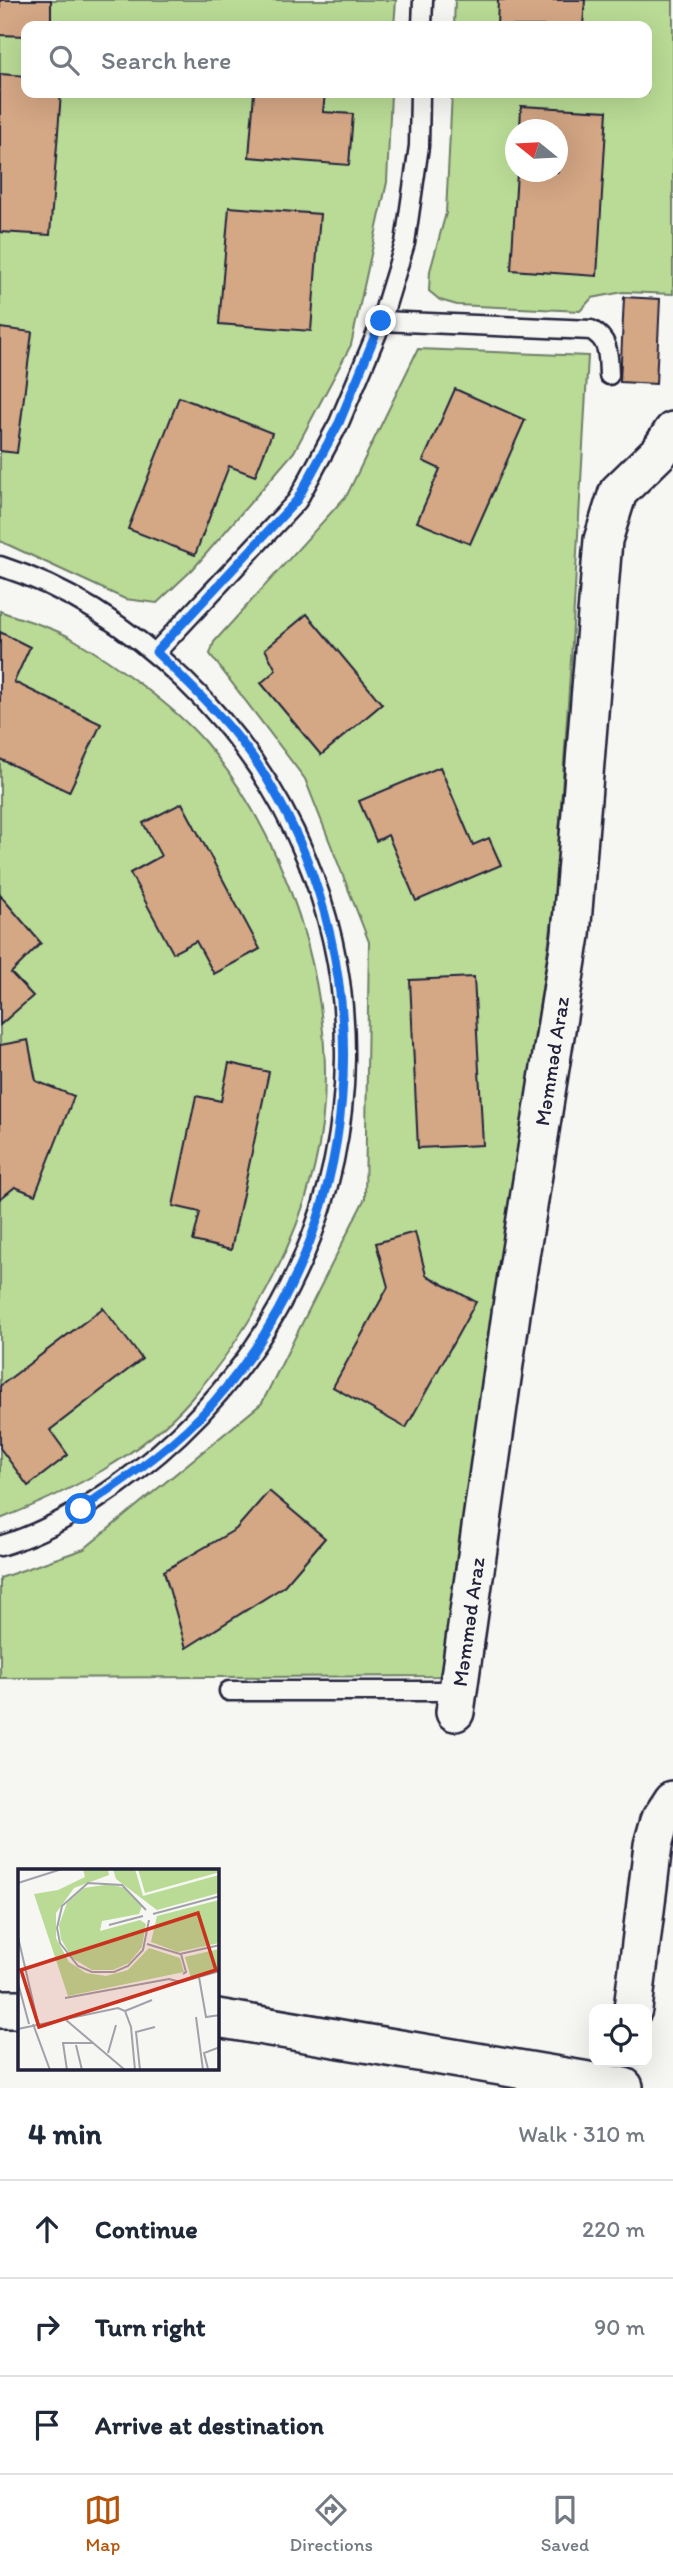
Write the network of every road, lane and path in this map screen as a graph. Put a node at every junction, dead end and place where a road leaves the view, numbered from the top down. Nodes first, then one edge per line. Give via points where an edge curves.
1 (423, 0) edge
2 (422, 21) edge
3 (420, 98) edge
4 (381, 321) junction
5 (608, 376) dead end
6 (673, 431) edge
7 (0, 566) edge
8 (156, 652) junction
9 (0, 1546) edge
10 (229, 1691) dead end
11 (456, 1701) joint
12 (673, 1800) edge
13 (634, 2004) edge
14 (0, 2009) edge
15 (18, 2009) edge
16 (219, 2018) edge
17 (625, 2079) edge

1 - 2 lane
3 - 4 lane via 419,146 405,243
4 - 5 lane via 591,330 601,335 607,347
4 - 8 lane via 339,423 297,500
6 - 11 street, Məmməd Araz via 660,451 618,492 603,540 571,935
7 - 8 lane via 91,607
8 - 9 lane via 216,710 267,778 305,852 328,921 345,1016 344,1100 330,1183 303,1262 264,1337 212,1404 151,1462 81,1509
10 - 11 lane
12 - 13 street via 660,1820 653,1845
14 - 15 street
16 - 17 street

